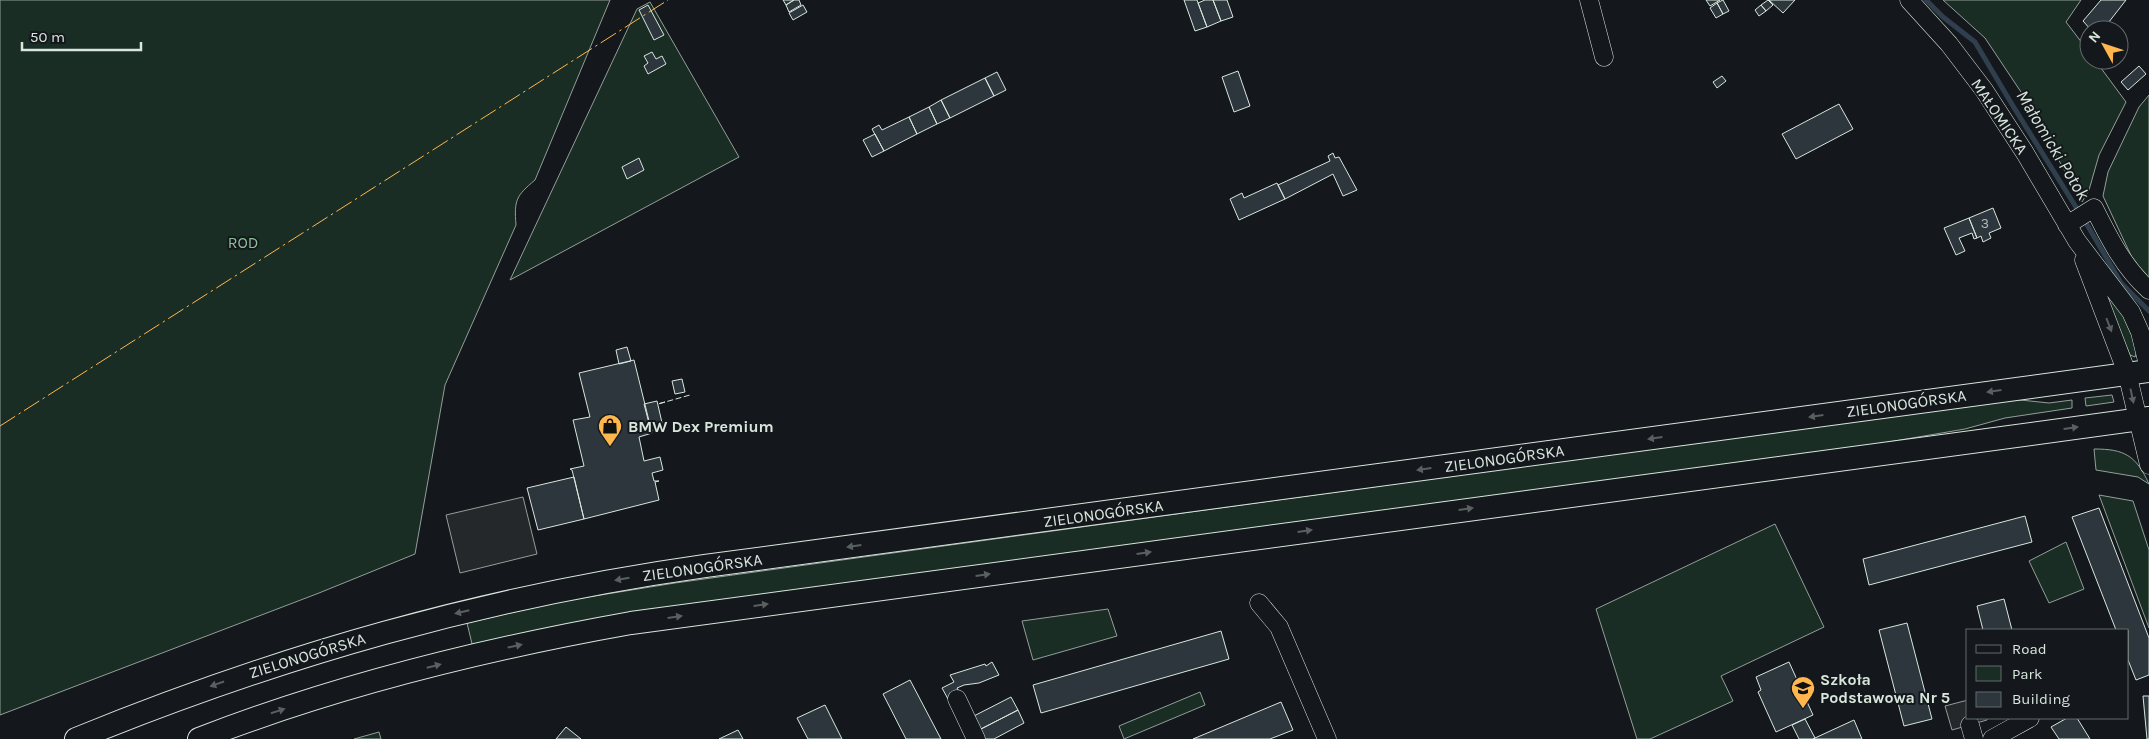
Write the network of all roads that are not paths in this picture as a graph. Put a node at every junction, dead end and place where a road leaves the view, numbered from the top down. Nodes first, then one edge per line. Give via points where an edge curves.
1 (1590, 0) edge
2 (1909, 0) edge
3 (1604, 57) dead end
4 (2077, 218) junction
5 (2077, 241) junction
6 (2149, 290) edge
7 (2130, 310) junction
8 (2149, 324) edge
9 (2142, 371) edge
10 (2143, 419) edge
11 (2149, 465) edge
12 (1259, 603) dead end
13 (957, 699) dead end
14 (2028, 719) edge
15 (76, 739) edge
16 (199, 739) edge
17 (976, 739) edge
18 (1327, 739) edge
19 (1992, 739) edge

1 - 3 street
2 - 4 street, MAŁOMICKA via 1953,49
4 - 5 street, MAŁOMICKA
4 - 6 street via 2094,208 2129,268
5 - 7 street, MAŁOMICKA
5 -> 9 street, MAŁOMICKA
7 - 8 street
7 - 9 street, MAŁOMICKA via 2140,330
9 -> 10 street
9 -> 15 main road, ZIELONOGÓRSKA via 594,583 457,612 347,643 220,683
10 - 11 street
16 -> 10 main road via 306,702 413,671 517,645 631,623
12 - 18 street via 1279,627
13 - 17 street
14 - 19 street

